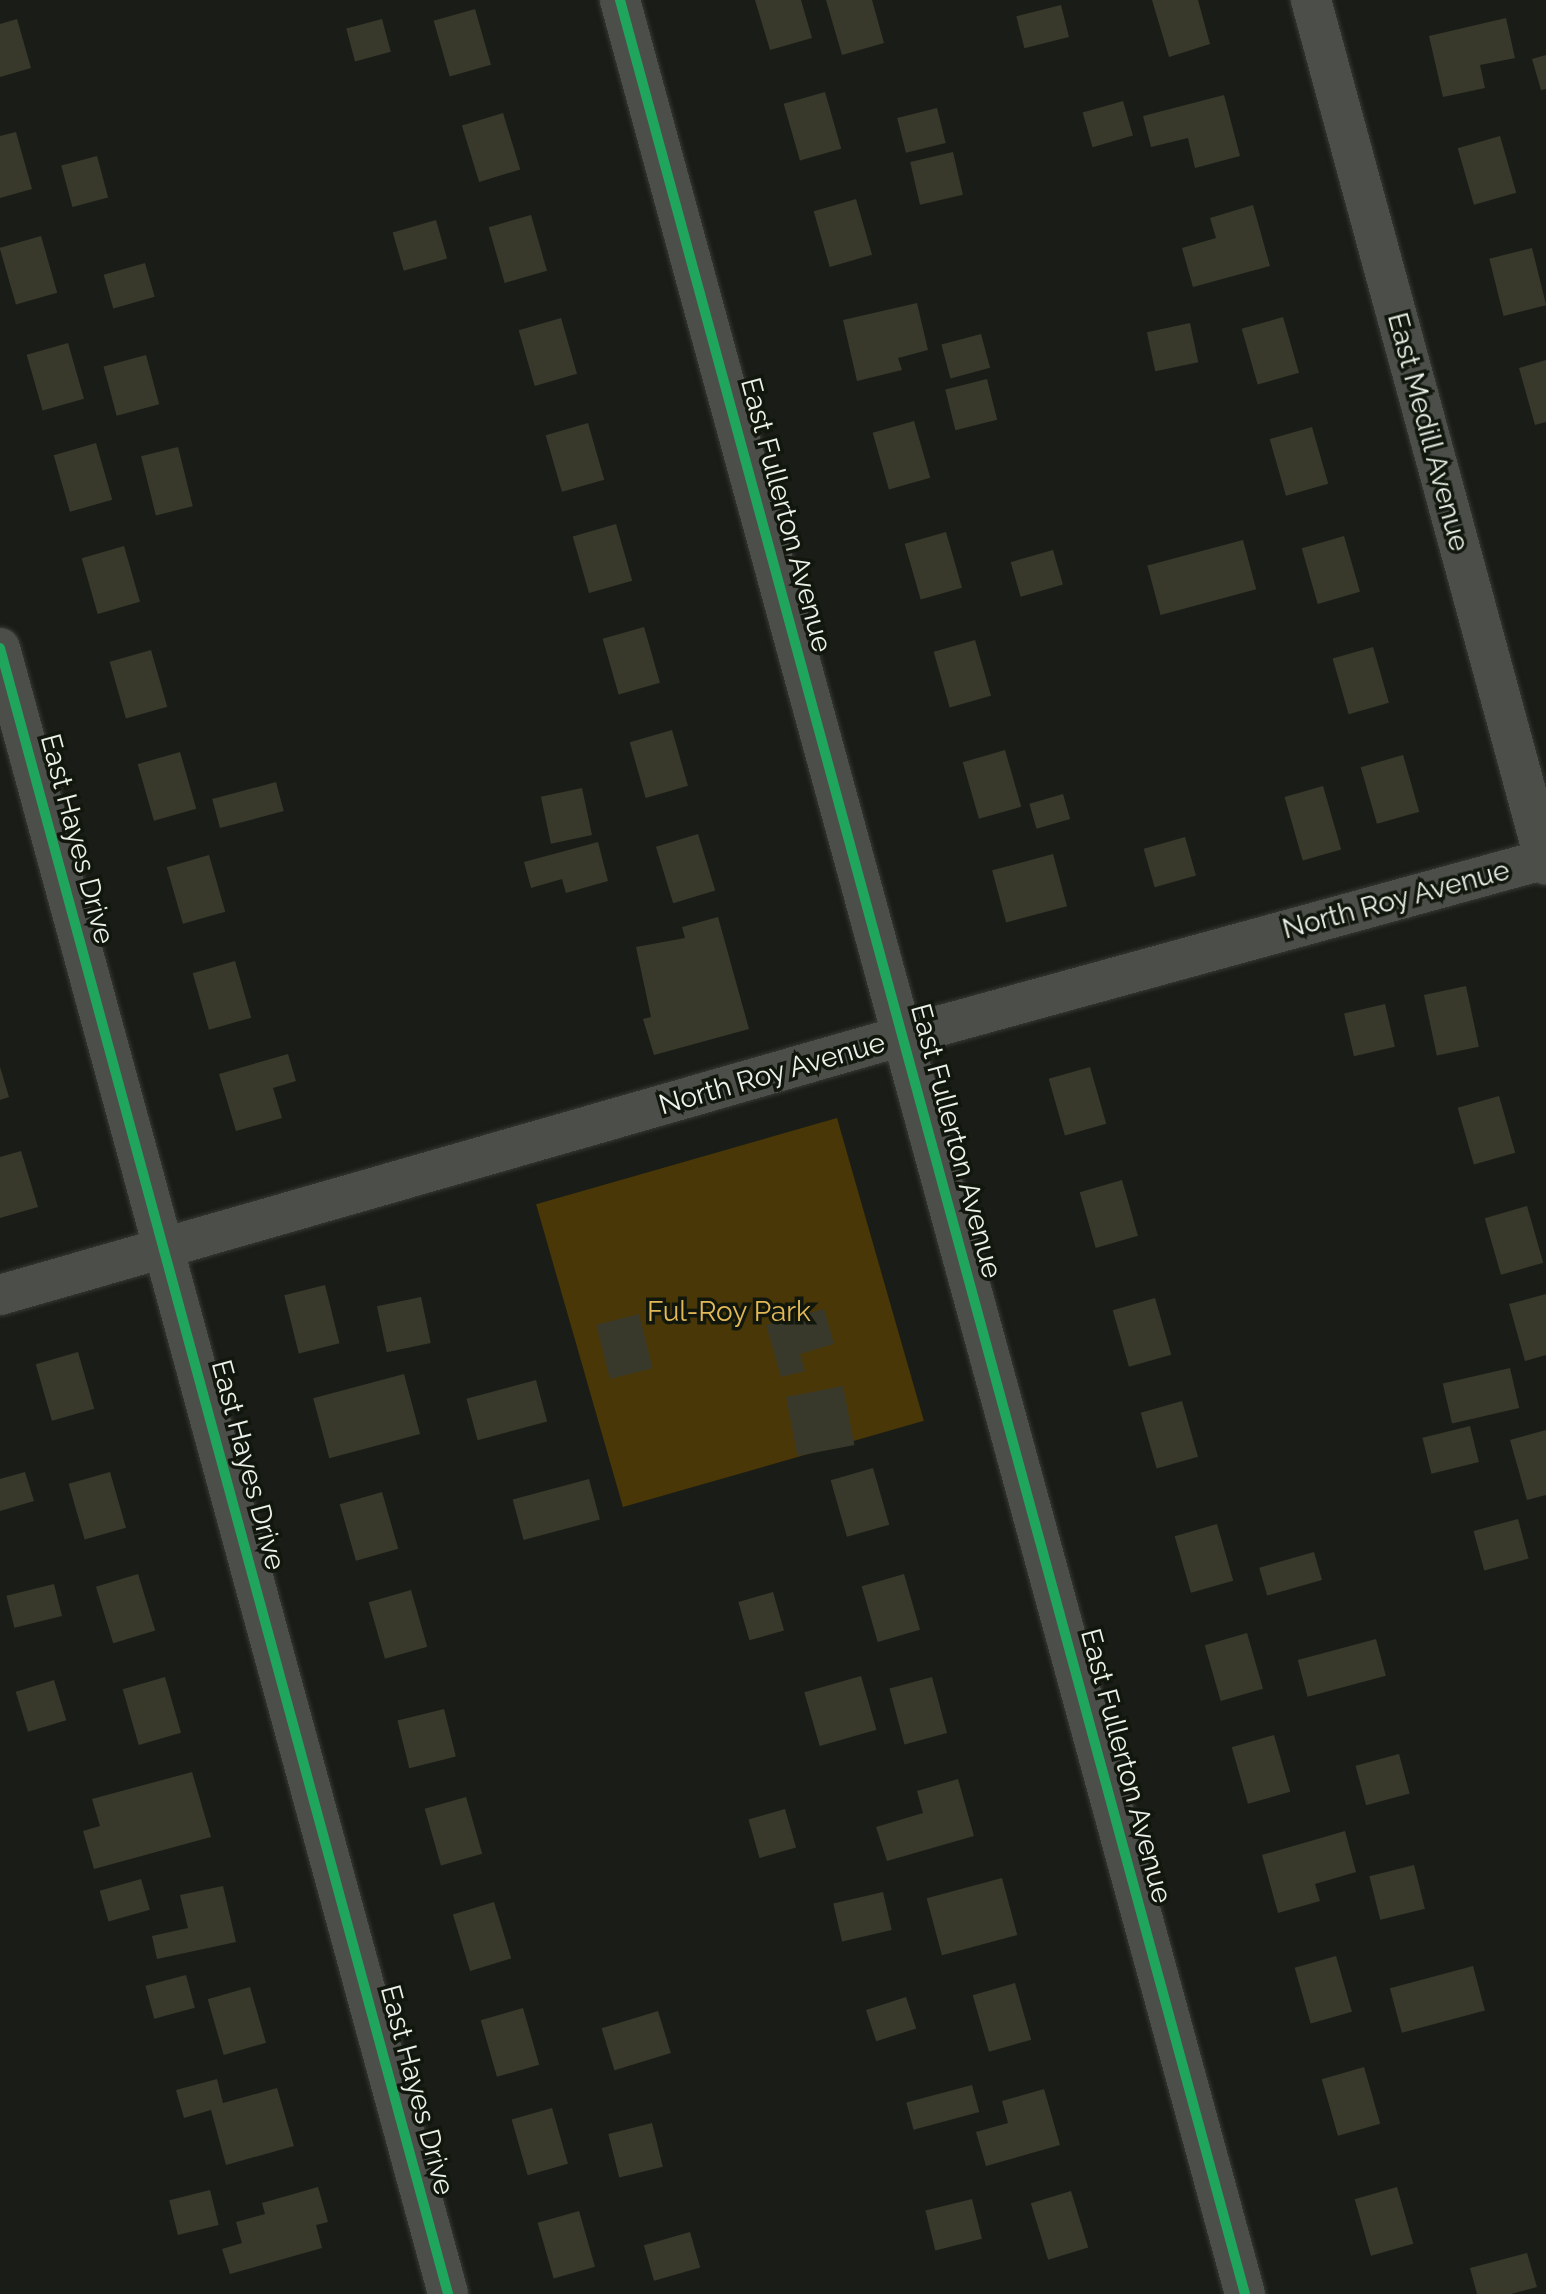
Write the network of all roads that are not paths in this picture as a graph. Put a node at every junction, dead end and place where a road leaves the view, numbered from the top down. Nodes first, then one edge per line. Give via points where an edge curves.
1 (620, 0) edge
2 (1311, 0) edge
3 (0, 648) edge
4 (1546, 861) edge
5 (902, 1036) junction
6 (165, 1250) junction
7 (0, 1295) edge
8 (448, 2294) edge
9 (1245, 2294) edge

1 - 5 street, East Fullerton Avenue
2 - 4 street, East Medill Avenue
3 - 6 street, East Hayes Drive
4 - 5 street, North Roy Avenue
5 - 6 street, North Roy Avenue
5 - 9 street, East Fullerton Avenue
6 - 7 street, North Roy Avenue
6 - 8 street, East Hayes Drive

